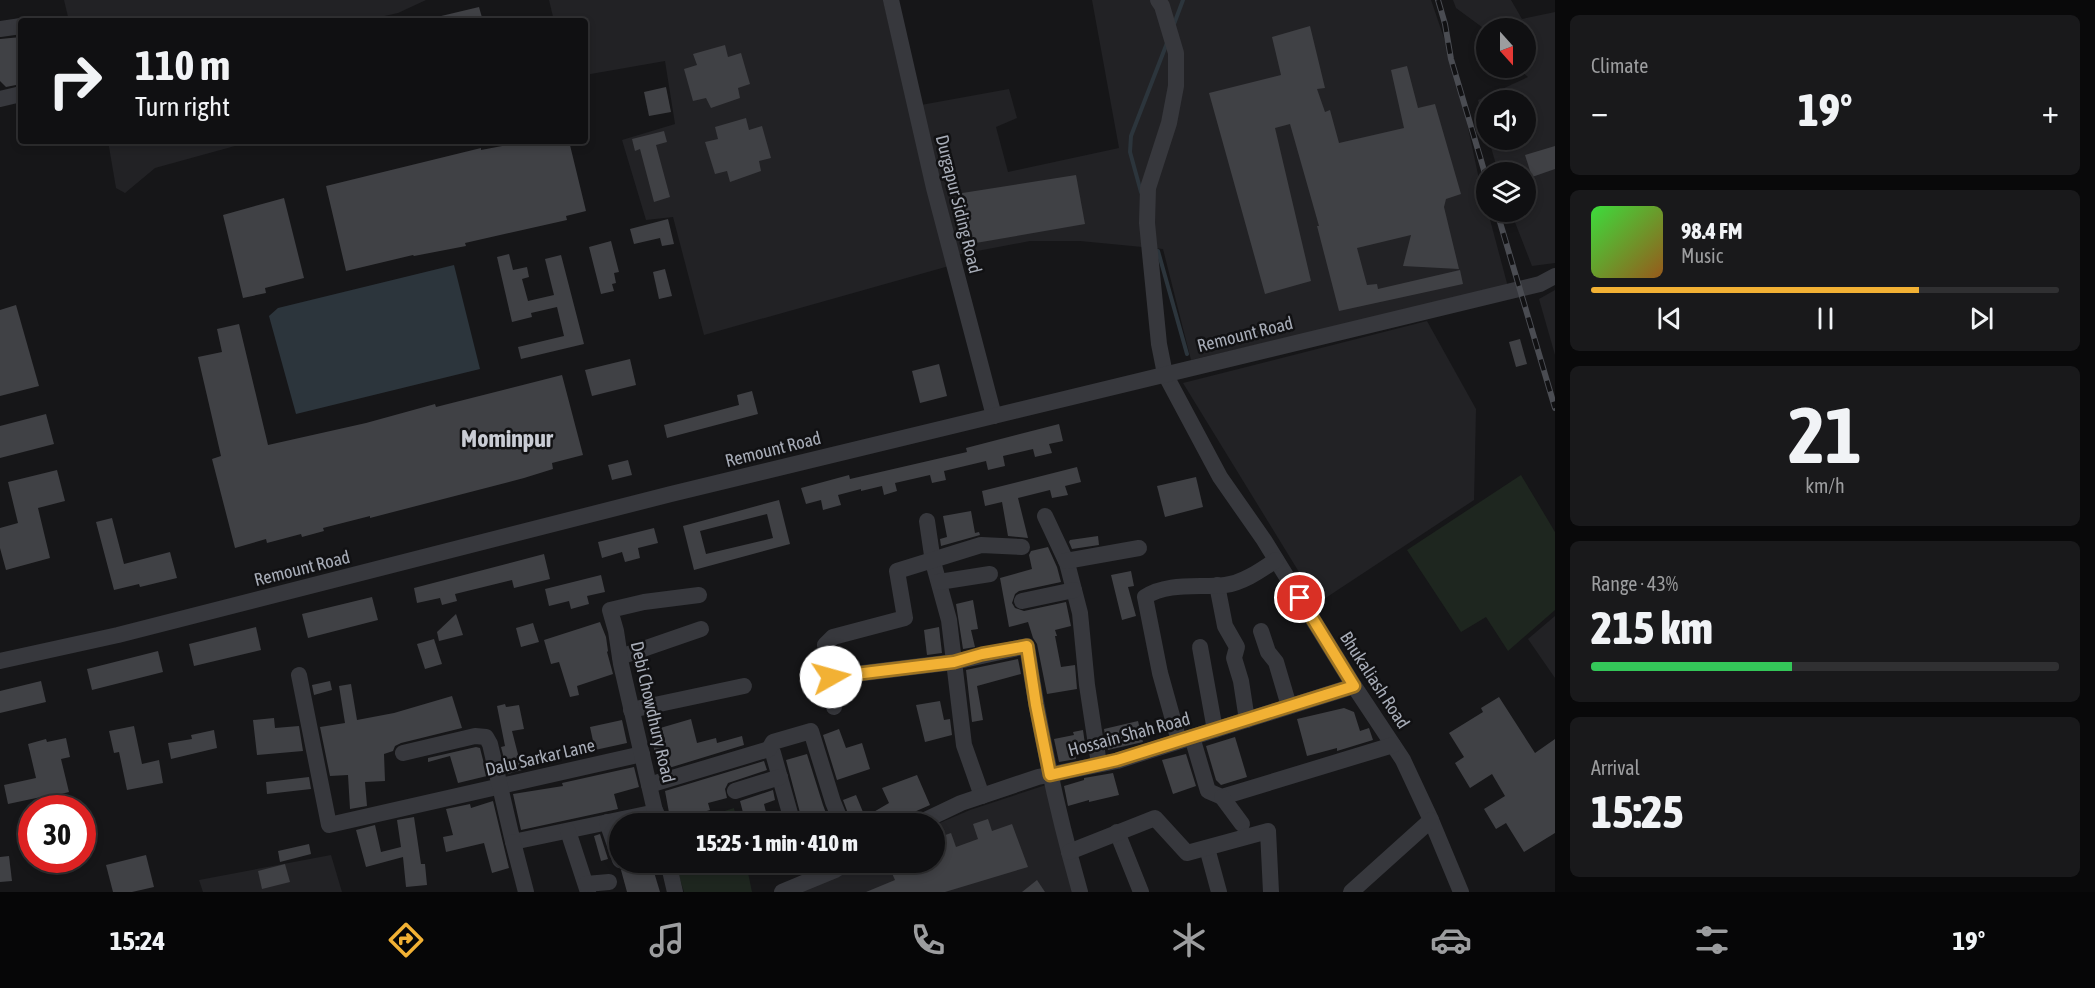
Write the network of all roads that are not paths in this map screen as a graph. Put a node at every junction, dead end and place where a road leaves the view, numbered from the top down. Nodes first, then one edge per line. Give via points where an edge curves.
1 (891, 0) edge
2 (1158, 0) edge
3 (18, 26) edge
4 (0, 29) edge
5 (18, 95) edge
6 (0, 99) edge
7 (1555, 276) edge
8 (1165, 374) junction
9 (994, 416) junction
10 (1045, 516) dead end
11 (927, 521) dead end
12 (1022, 547) dead end
13 (1139, 548) dead end
14 (933, 559) junction
15 (1276, 560) junction
16 (1066, 561) junction
17 (990, 574) dead end
18 (939, 582) junction
19 (1217, 585) junction
20 (1074, 590) junction
21 (699, 596) dead end
22 (1023, 601) dead end
23 (701, 629) dead end
24 (1261, 631) dead end
25 (1200, 647) dead end
26 (620, 657) junction
27 (0, 661) edge
28 (954, 662) junction
29 (300, 675) dead end
30 (831, 677) junction
31 (744, 686) dead end
32 (1354, 686) junction
33 (1289, 706) junction
34 (834, 707) dead end
35 (631, 710) junction
36 (1247, 720) junction
37 (1215, 730) junction
38 (1185, 739) junction
39 (1393, 745) junction
40 (769, 749) junction
41 (403, 753) dead end
42 (642, 754) junction
43 (1099, 764) junction
44 (1050, 775) junction
45 (780, 777) junction
46 (649, 785) junction
47 (498, 787) junction
48 (735, 791) dead end
49 (982, 796) junction
50 (1222, 797) junction
51 (656, 813) edge
52 (790, 813) edge
53 (838, 813) edge
54 (940, 813) edge
55 (1431, 820) junction
56 (607, 822) joint
57 (1242, 824) dead end
58 (609, 828) edge
59 (568, 831) junction
60 (1117, 832) junction
61 (513, 842) junction
62 (1207, 848) junction
63 (1069, 852) junction
64 (671, 873) edge
65 (810, 873) edge
66 (824, 873) edge
67 (812, 879) junction
68 (609, 882) dead end
69 (587, 888) edge
70 (526, 892) edge
71 (675, 892) edge
72 (782, 892) edge
73 (1080, 892) edge
74 (1142, 892) edge
75 (1219, 892) edge
76 (1271, 892) edge
77 (1351, 892) edge
78 (1461, 892) edge

1 - 9 street, Durgapur Siding Road via 934,188
2 - 8 street, Bhukaliash Road via 1176,53 1176,86 1169,123 1148,188 1147,223
3 - 4 street
5 - 6 street
7 - 8 street, Remount Road via 1540,284
8 - 9 street, Remount Road
8 - 15 street, Bhukaliash Road via 1220,477
9 - 27 street, Remount Road
10 - 16 street
11 - 14 street
12 - 14 street via 981,545
13 - 16 street
14 - 18 street
14 - 30 street via 897,571 905,618 833,637 825,645
15 - 19 street via 1255,574
15 - 32 street, Bhukaliash Road
16 - 20 street
17 - 18 street
18 - 28 street
19 - 36 street via 1225,626 1237,647 1234,658
19 - 38 street via 1189,586 1145,597 1160,673
20 - 22 street
20 - 43 street
21 - 26 street, Debi Chowdhury Road via 610,610
23 - 26 street
24 - 33 street via 1276,662
25 - 37 street
26 - 35 street, Debi Chowdhury Road
28 - 30 street
28 - 44 street via 1027,646
28 - 49 street via 964,746
29 - 47 street, Dalu Sarkar Lane via 329,825
30 - 34 street
31 - 35 street
32 - 33 street, Hossain Shah Road
32 - 39 street, Bhukaliash Road
33 - 36 street, Hossain Shah Road
35 - 42 street, Debi Chowdhury Road
36 - 37 street, Hossain Shah Road
37 - 38 street, Hossain Shah Road
38 - 43 street, Hossain Shah Road
38 - 50 street via 1208,790
39 - 50 street
39 - 55 street, Bhukaliash Road
40 - 45 street
40 - 46 street
40 - 53 street via 773,742 811,731
41 - 47 street via 475,736 486,737
42 - 46 street, Debi Chowdhury Road
42 - 47 street, Dalu Sarkar Lane
43 - 44 street, Hossain Shah Road
44 - 49 street, Hossain Shah Road
44 - 63 street
45 - 48 street
45 - 52 street
46 - 51 street, Debi Chowdhury Road
47 - 61 street
49 - 54 street, Hossain Shah Road
50 - 57 street
55 - 77 street
55 - 78 street, Bhukaliash Road
56 - 58 street
56 - 59 street
59 - 61 street
59 - 69 street
60 - 62 street via 1155,818 1187,854
60 - 63 street
60 - 74 street
61 - 70 street
62 - 75 street
62 - 76 street via 1268,831
63 - 73 street
64 - 71 street
65 - 67 street
66 - 67 street
67 - 72 street
68 - 69 street

